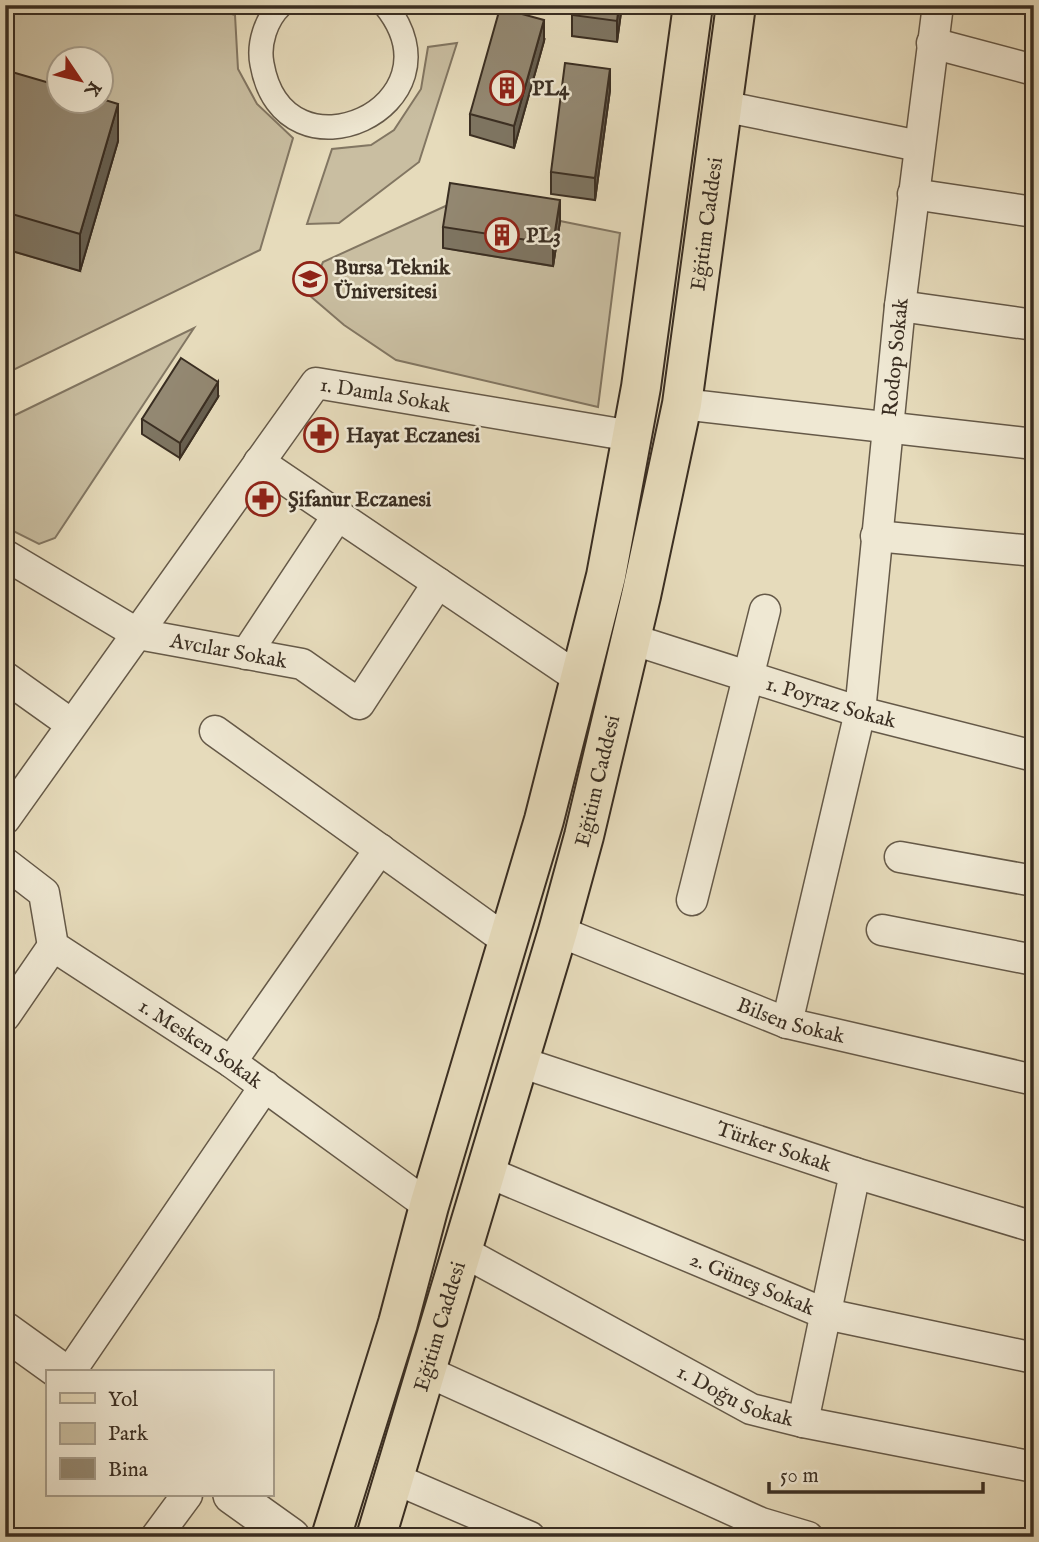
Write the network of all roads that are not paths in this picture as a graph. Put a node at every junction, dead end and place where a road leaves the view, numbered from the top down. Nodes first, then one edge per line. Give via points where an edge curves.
1 (386, 5) edge
2 (693, 5) edge
3 (736, 5) edge
4 (938, 5) edge
5 (273, 7) edge
6 (932, 43) junction
7 (1034, 70) edge
8 (722, 106) junction
9 (919, 146) junction
10 (913, 194) junction
11 (1034, 212) edge
12 (900, 306) junction
13 (1034, 325) edge
14 (682, 404) junction
15 (889, 429) junction
16 (632, 436) junction
17 (1034, 444) edge
18 (259, 462) junction
19 (338, 515) junction
20 (876, 536) junction
21 (1034, 551) edge
22 (5, 555) edge
23 (438, 583) junction
24 (765, 610) dead end
25 (138, 634) junction
26 (631, 639) junction
27 (246, 654) junction
28 (5, 677) edge
29 (748, 678) junction
30 (580, 679) junction
31 (860, 712) junction
32 (71, 724) junction
33 (215, 731) dead end
34 (1034, 756) edge
35 (5, 819) edge
36 (380, 849) junction
37 (900, 857) dead end
38 (5, 863) edge
39 (1034, 881) edge
40 (692, 900) dead end
41 (882, 930) dead end
42 (558, 931) junction
43 (509, 942) junction
44 (53, 946) junction
45 (1034, 960) edge
46 (5, 1016) edge
47 (787, 1023) junction
48 (517, 1061) junction
49 (231, 1062) junction
50 (1034, 1080) edge
51 (265, 1086) junction
52 (485, 1171) junction
53 (855, 1173) junction
54 (429, 1206) junction
55 (1034, 1227) edge
56 (462, 1251) junction
57 (826, 1314) junction
58 (5, 1331) edge
59 (1034, 1358) edge
60 (59, 1370) edge
61 (70, 1370) edge
62 (426, 1371) junction
63 (803, 1422) junction
64 (1034, 1467) edge
65 (393, 1478) junction
66 (186, 1496) edge
67 (233, 1496) edge
68 (801, 1536) edge
69 (156, 1537) edge
70 (291, 1537) edge
71 (331, 1537) edge
72 (376, 1537) edge
73 (530, 1537) edge

1 - 5 street via 405,41 405,65 398,88 384,107 364,121 342,127 318,126 295,117 277,101 264,80 260,56
2 - 16 main road, Eğitim Caddesi
3 - 8 main road, Eğitim Caddesi
4 - 6 street, Rodop Sokak
6 - 7 street
6 - 9 street, Rodop Sokak
8 - 9 street
8 - 14 main road, Eğitim Caddesi
9 - 10 street, Rodop Sokak
10 - 11 street
10 - 12 street, Rodop Sokak
12 - 13 street
12 - 15 street, Rodop Sokak
14 - 15 street
14 - 26 main road, Eğitim Caddesi
15 - 17 street
15 - 20 street, Rodop Sokak
16 - 18 street, 1. Damla Sokak via 316,383
16 - 30 main road, Eğitim Caddesi via 606,576
18 - 19 street
18 - 25 street, 1. Damla Sokak
19 - 23 street
19 - 27 street
20 - 21 street
20 - 31 street, Rodop Sokak
22 - 25 street, Avcılar Sokak
23 - 27 street, Avcılar Sokak via 359,704 302,664
23 - 30 street
24 - 29 street
25 - 27 street, Avcılar Sokak
25 - 32 street, 1. Damla Sokak
26 - 29 street, 1. Poyraz Sokak
26 - 42 main road, Eğitim Caddesi
28 - 32 street
29 - 31 street, 1. Poyraz Sokak
29 - 40 street
30 - 43 main road, Eğitim Caddesi
31 - 34 street, 1. Poyraz Sokak
31 - 47 street, Rodop Sokak
32 - 35 street, 1. Damla Sokak
33 - 36 street
36 - 43 street
36 - 49 street
37 - 39 street
38 - 44 street via 44,893
41 - 45 street
42 - 47 street, Bilsen Sokak
42 - 48 main road, Eğitim Caddesi
43 - 54 main road, Eğitim Caddesi
44 - 46 street
44 - 49 street, 1. Mesken Sokak
47 - 50 street, Bilsen Sokak
48 - 52 main road, Eğitim Caddesi
48 - 53 street, Türker Sokak
49 - 51 street, 1. Mesken Sokak
51 - 54 street, 1. Mesken Sokak
51 - 61 street
52 - 56 main road, Eğitim Caddesi
52 - 57 street, 2. Güneş Sokak
53 - 55 street, Türker Sokak
53 - 57 street
54 - 71 main road, Eğitim Caddesi
56 - 62 main road, Eğitim Caddesi
56 - 63 street, 1. Doğu Sokak via 751,1409
57 - 59 street, 2. Güneş Sokak
57 - 63 street
58 - 60 street
62 - 65 main road, Eğitim Caddesi
62 - 68 street via 761,1523
63 - 64 street, 1. Doğu Sokak
65 - 72 main road, Eğitim Caddesi
65 - 73 street
66 - 69 street
67 - 70 street

